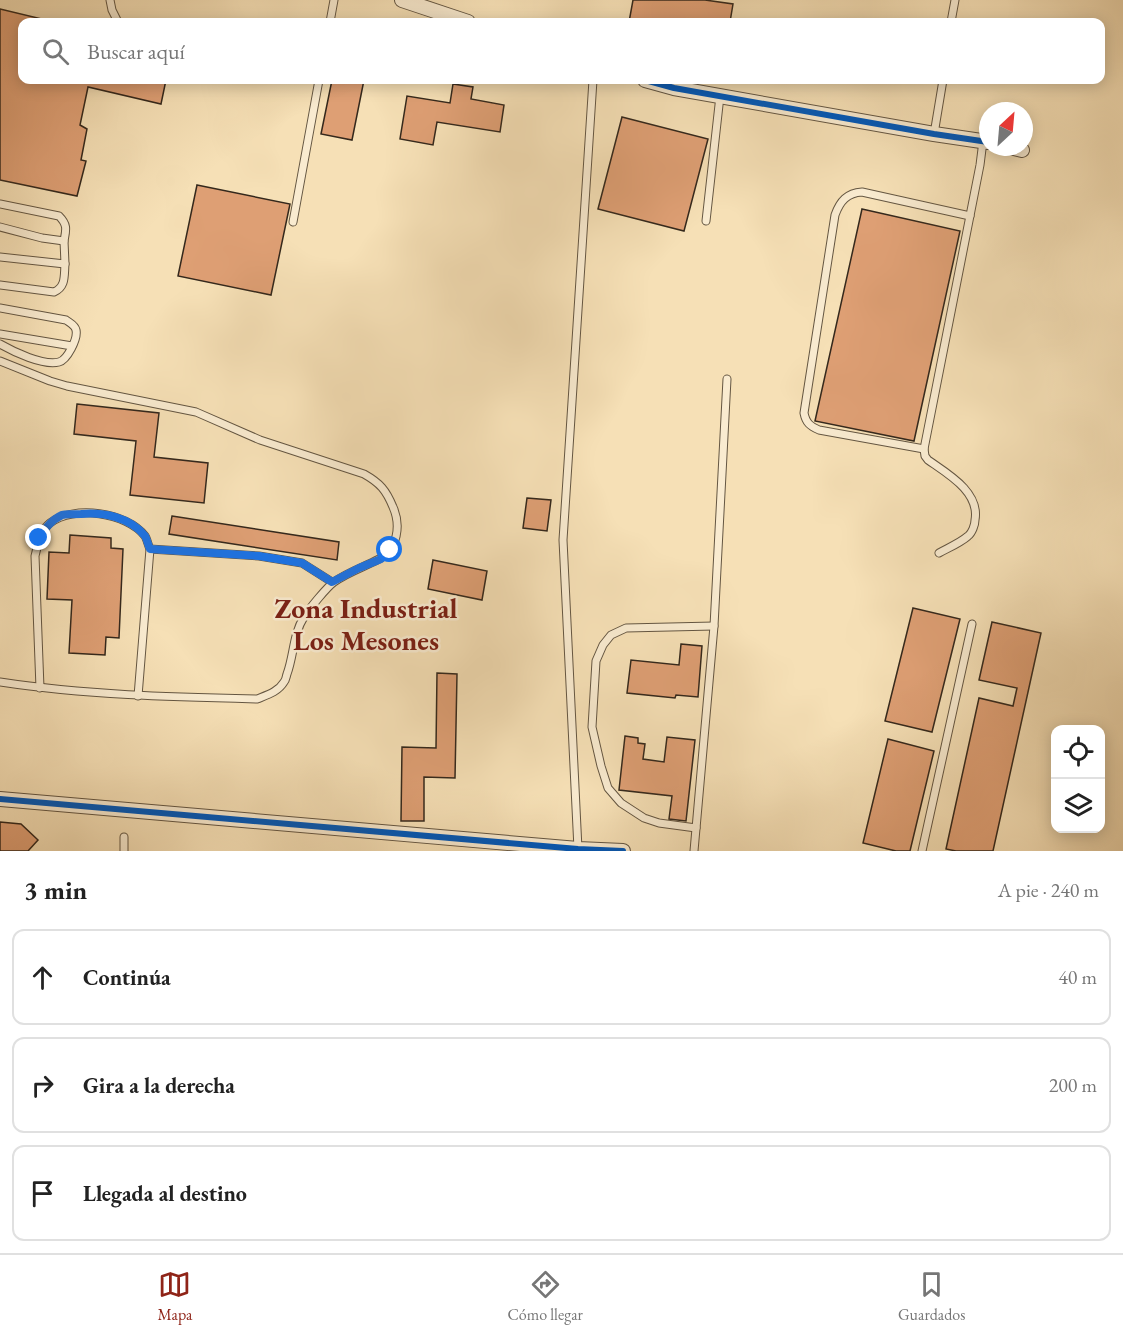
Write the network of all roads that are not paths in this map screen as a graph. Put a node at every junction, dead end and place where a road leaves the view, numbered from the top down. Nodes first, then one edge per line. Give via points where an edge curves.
1 (110, 0) edge
2 (334, 0) edge
3 (955, 0) edge
4 (409, 1) edge
5 (115, 18) edge
6 (331, 18) edge
7 (457, 18) edge
8 (952, 18) edge
9 (318, 84) edge
10 (592, 84) edge
11 (660, 84) edge
12 (942, 84) edge
13 (720, 96) junction
14 (934, 134) junction
15 (979, 141) edge
16 (982, 156) edge
17 (0, 204) edge
18 (970, 216) junction
19 (705, 221) dead end
20 (293, 222) dead end
21 (0, 227) edge
22 (64, 241) junction
23 (0, 257) edge
24 (65, 264) junction
25 (0, 285) edge
26 (0, 308) edge
27 (0, 334) edge
28 (0, 344) edge
29 (72, 345) junction
30 (0, 361) edge
31 (727, 379) dead end
32 (924, 450) junction
33 (150, 549) junction
34 (939, 553) dead end
35 (332, 582) junction
36 (972, 624) dead end
37 (714, 626) junction
38 (0, 682) edge
39 (40, 688) junction
40 (138, 696) junction
41 (0, 799) edge
42 (696, 828) junction
43 (124, 837) dead end
44 (578, 849) junction
45 (124, 851) edge
46 (623, 851) edge
47 (694, 851) edge
48 (922, 851) edge

1 - 5 lane
2 - 6 lane
3 - 8 lane
4 - 7 street
9 - 20 lane
10 - 44 lane via 563,540
11 - 13 street
12 - 14 lane
13 - 14 street
13 - 19 lane
14 - 15 street
16 - 18 lane
17 - 22 lane via 59,216 66,227
18 - 32 lane
18 - 32 lane via 862,192 846,196 835,215 805,418 819,430
21 - 22 lane
22 - 24 lane
23 - 24 lane
24 - 25 lane via 63,284 54,292
26 - 29 lane via 66,320 76,329
27 - 29 lane
28 - 29 lane via 18,354 51,363 62,362
30 - 35 lane via 58,383 196,412 260,440 376,480 386,490 394,509 396,539 381,559
31 - 37 lane
32 - 34 lane via 928,460 962,486 975,505 975,523 969,535
33 - 35 lane via 259,556 302,563
33 - 39 lane via 146,537 136,528 106,514 63,515 48,524 39,538 35,556
33 - 40 lane
35 - 40 lane via 304,617 284,683 271,694 257,699
36 - 48 lane
37 - 42 lane
37 - 42 lane via 626,628 611,635 596,661 592,727 608,788 621,803 644,818
38 - 39 lane
39 - 40 lane
41 - 44 street
42 - 47 lane
43 - 45 lane
44 - 46 street

